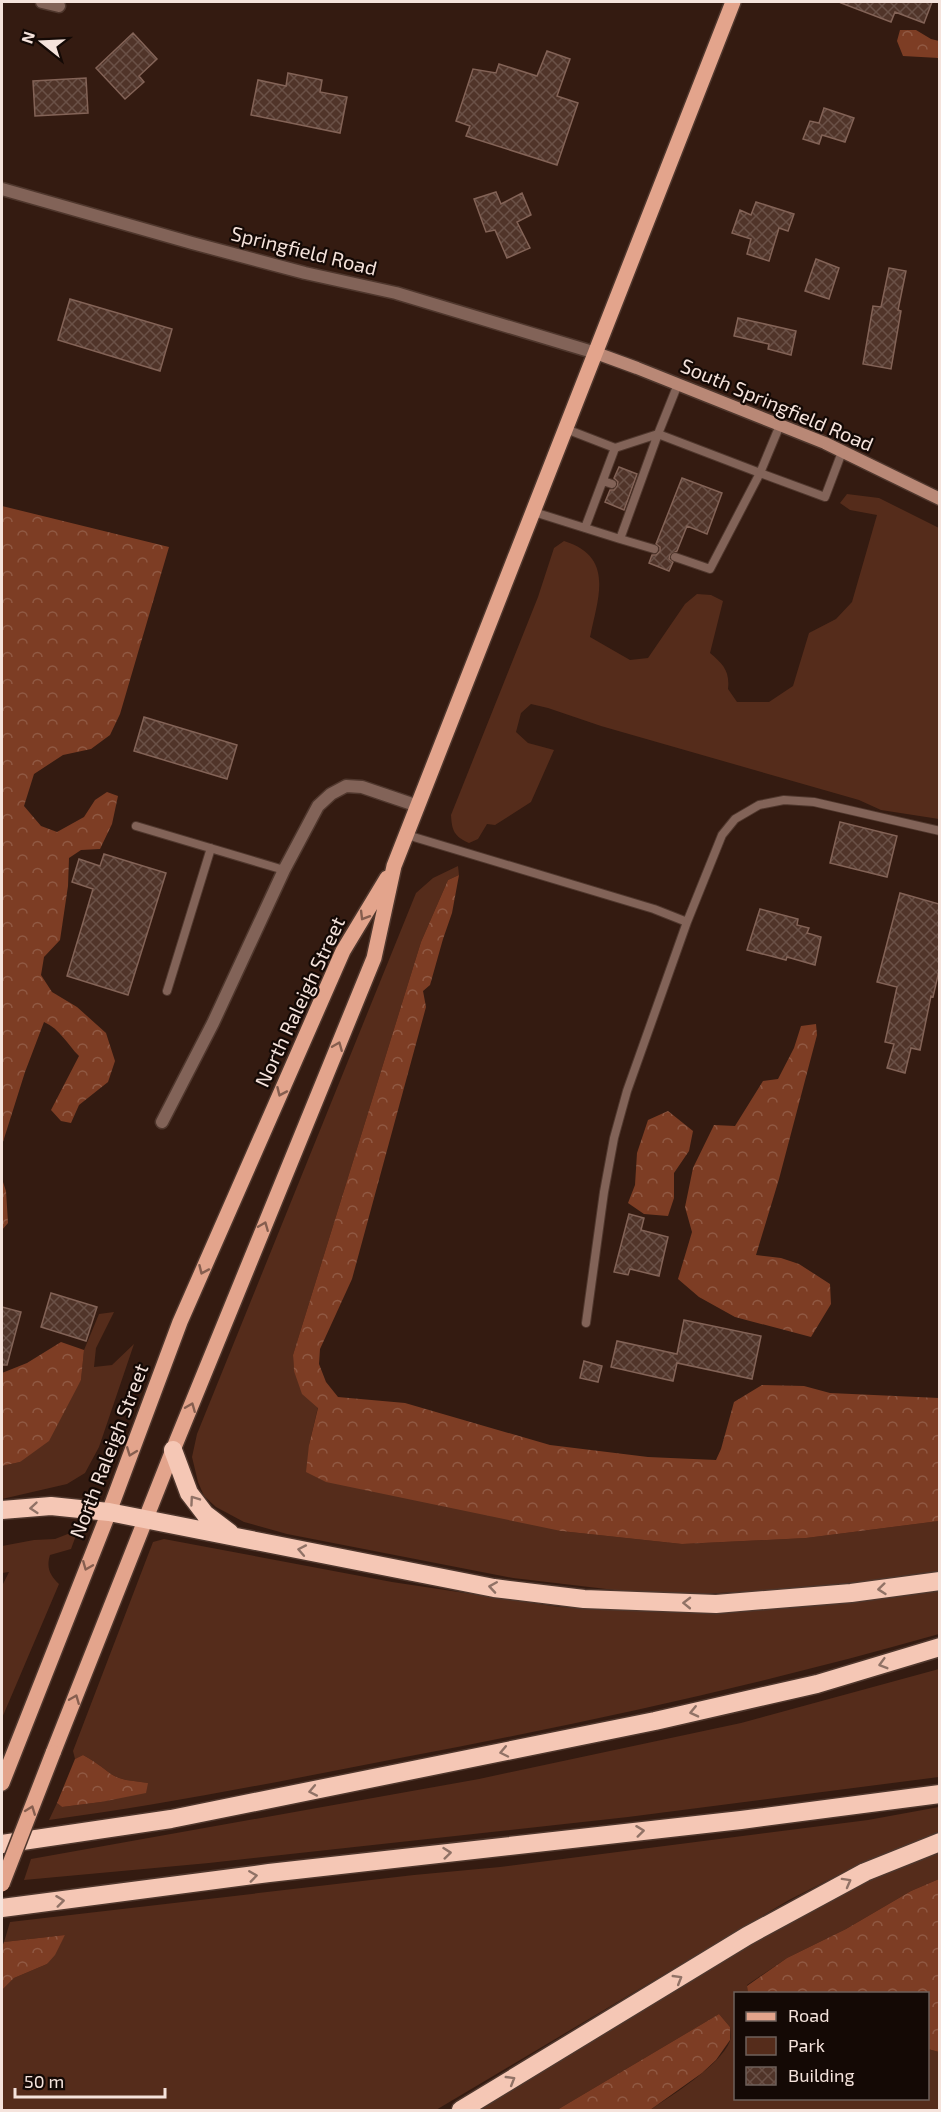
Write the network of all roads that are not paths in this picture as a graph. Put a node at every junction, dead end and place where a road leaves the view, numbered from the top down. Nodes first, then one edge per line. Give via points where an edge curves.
1 (42, 2) edge
2 (733, 2) edge
3 (59, 6) dead end
4 (2, 189) edge
5 (596, 353) junction
6 (678, 384) junction
7 (780, 425) junction
8 (566, 429) junction
9 (658, 434) junction
10 (615, 448) junction
11 (842, 452) junction
12 (760, 473) junction
13 (603, 481) junction
14 (612, 484) dead end
15 (939, 499) edge
16 (534, 512) junction
17 (585, 528) junction
18 (620, 539) junction
19 (654, 549) dead end
20 (675, 557) dead end
21 (418, 806) junction
22 (136, 826) dead end
23 (939, 831) edge
24 (407, 835) junction
25 (211, 848) junction
26 (394, 866) junction
27 (284, 870) junction
28 (687, 922) junction
29 (167, 991) dead end
30 (162, 1122) dead end
31 (586, 1323) dead end
32 (173, 1450) junction
33 (2, 1510) edge
34 (109, 1512) junction
35 (146, 1520) junction
36 (234, 1536) junction
37 (939, 1581) edge
38 (939, 1647) edge
39 (2, 1783) edge
40 (939, 1794) edge
41 (939, 1842) edge
42 (2, 1844) edge
43 (2, 1884) edge
44 (2, 1908) edge
45 (461, 2110) edge

1 - 3 street
2 - 5 main road
4 - 5 street, Springfield Road via 305,273 396,293
5 - 6 main road, South Springfield Road
5 - 8 main road
6 - 7 main road, South Springfield Road
6 - 9 lane
7 - 11 main road, South Springfield Road
7 - 12 lane
8 - 10 lane
8 - 16 main road
9 - 10 lane
9 - 12 lane
9 - 18 lane
10 - 13 lane
11 - 12 lane via 825,497
11 - 15 main road, South Springfield Road
12 - 20 lane via 710,569
13 - 14 lane
13 - 17 lane
16 - 17 lane
16 - 21 main road
17 - 18 lane
18 - 19 lane
21 - 24 main road
21 - 27 street via 362,787 346,786 318,806
22 - 25 lane
23 - 28 lane via 814,802 784,800 759,805 735,819 722,835
24 - 26 main road
24 - 28 lane
25 - 27 lane
25 - 29 lane
32 -> 26 main road via 374,958
26 -> 34 main road, North Raleigh Street via 343,951 180,1322
27 - 30 street
28 - 31 lane via 614,1138
32 - 35 main road
36 -> 32 highway via 205,1514 189,1493
34 -> 33 highway via 51,1506
34 - 35 highway
34 -> 39 main road, North Raleigh Street
35 - 36 highway
43 -> 35 main road, bridge
37 -> 36 highway via 716,1604 584,1599 494,1588
38 -> 42 highway via 817,1684 644,1723 171,1819
44 -> 40 highway
45 -> 41 highway via 747,1936 865,1872

